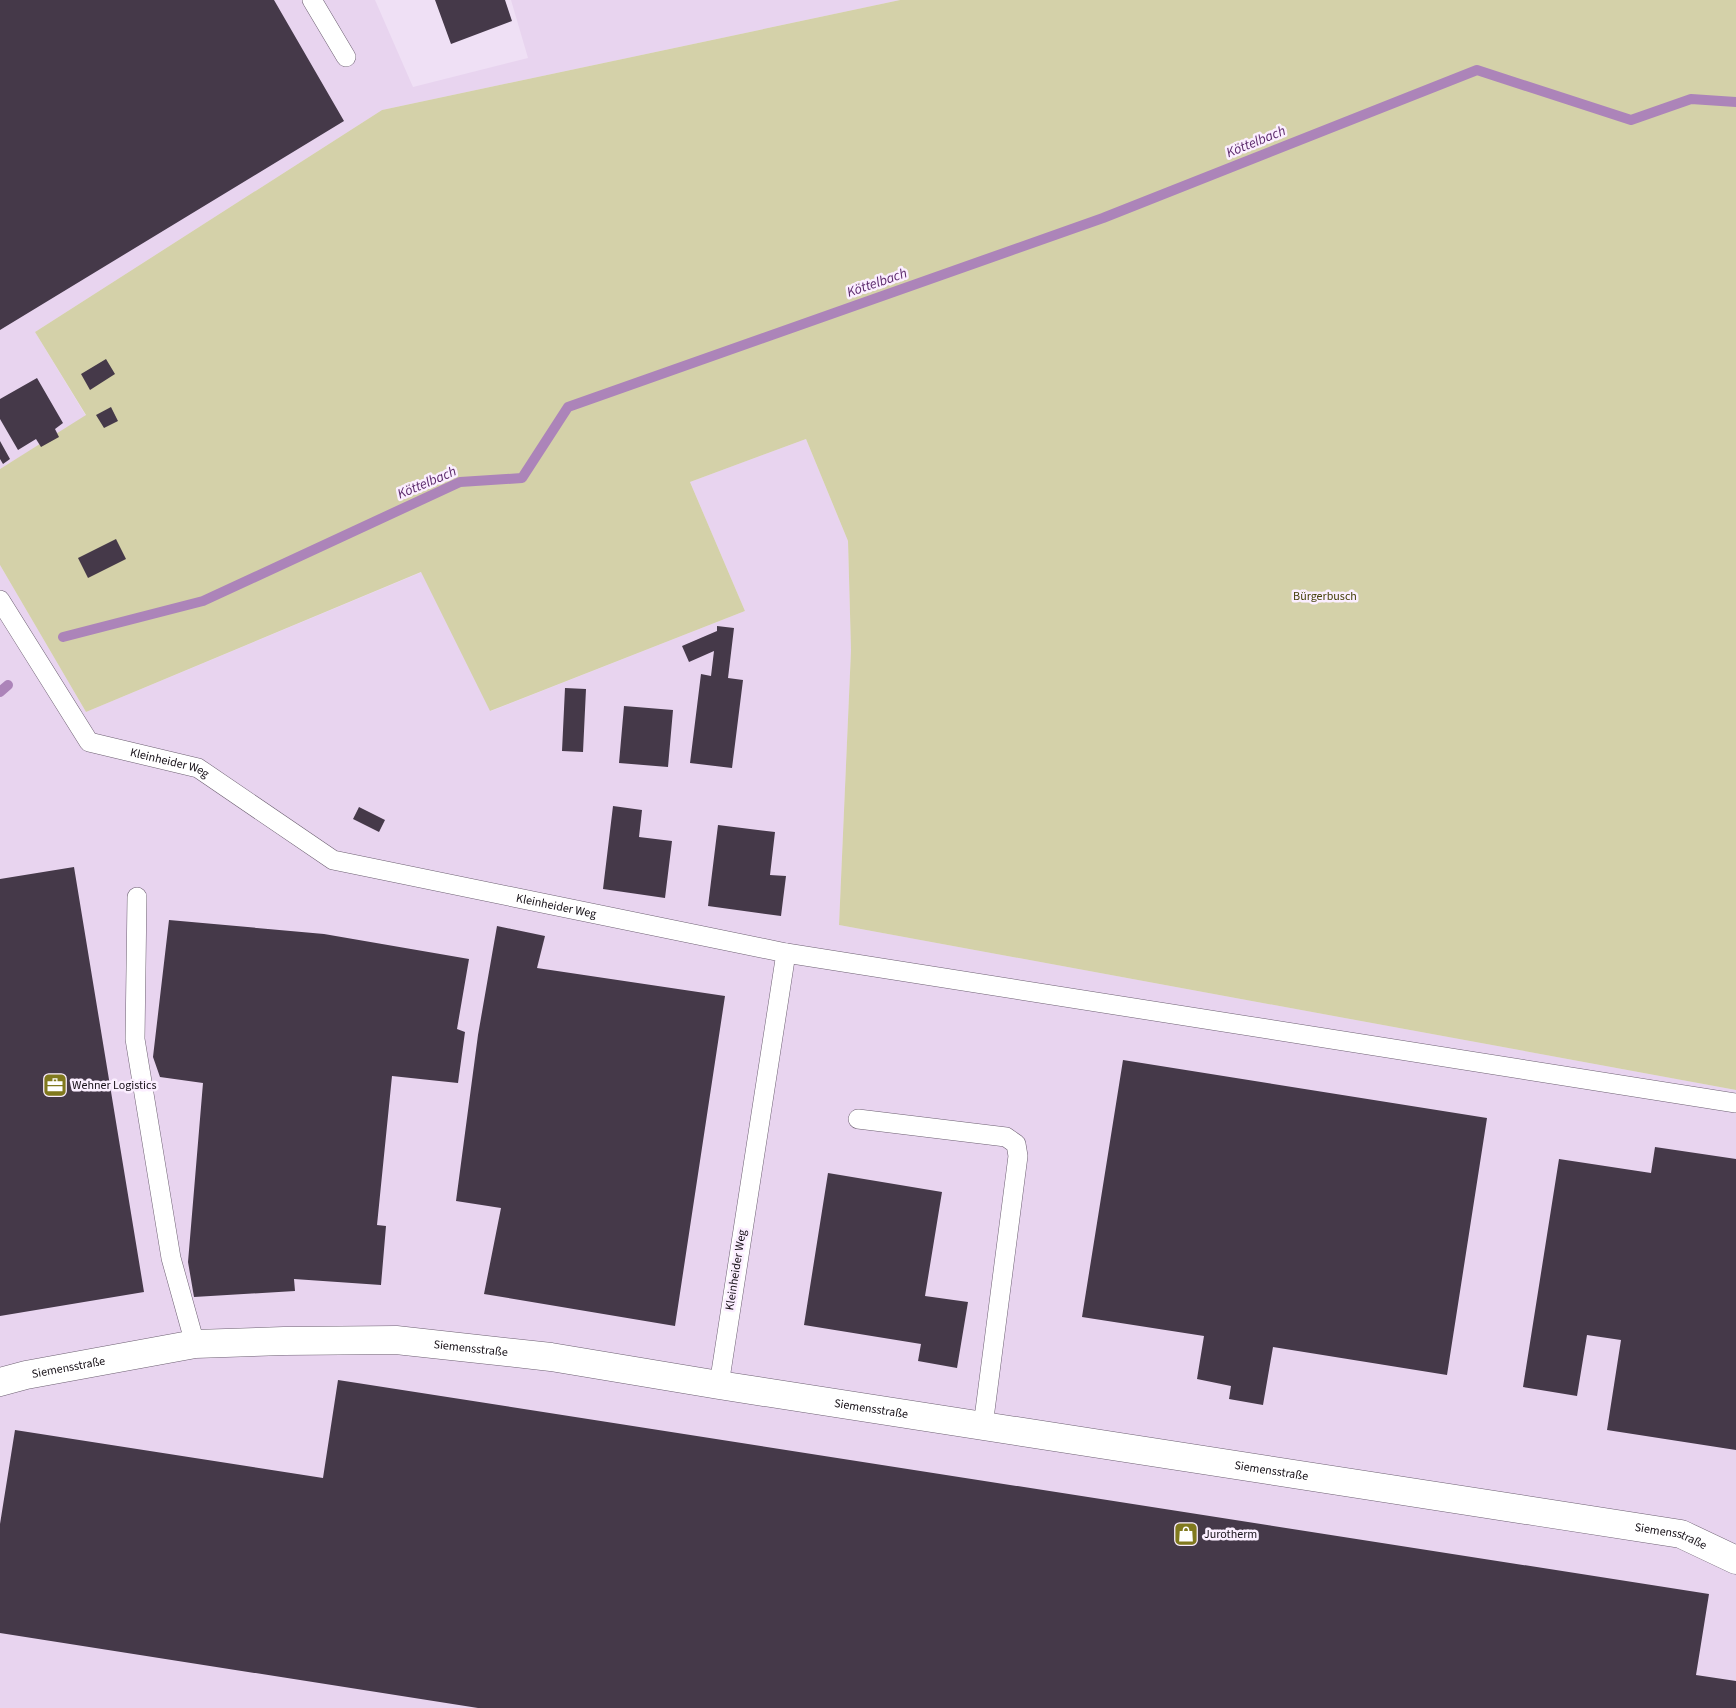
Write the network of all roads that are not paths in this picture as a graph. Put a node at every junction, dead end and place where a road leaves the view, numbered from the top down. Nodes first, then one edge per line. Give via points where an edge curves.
1 (312, 0) edge
2 (346, 57) dead end
3 (0, 600) edge
4 (137, 897) dead end
5 (786, 953) junction
6 (1736, 1103) edge
7 (858, 1119) dead end
8 (195, 1344) junction
9 (0, 1382) edge
10 (718, 1385) junction
11 (983, 1426) junction
12 (1736, 1560) edge

1 - 2 lane
3 - 5 lane, Kleinheider Weg via 89,742 198,768 333,860
4 - 8 lane via 135,1039 171,1258
5 - 6 lane
5 - 10 lane, Kleinheider Weg
7 - 11 lane via 1006,1137 1016,1144 1018,1156
8 - 9 street, Siemensstraße via 26,1374
8 - 10 street, Siemensstraße via 396,1340 551,1357
10 - 11 street, Siemensstraße
11 - 12 street, Siemensstraße via 1681,1534

